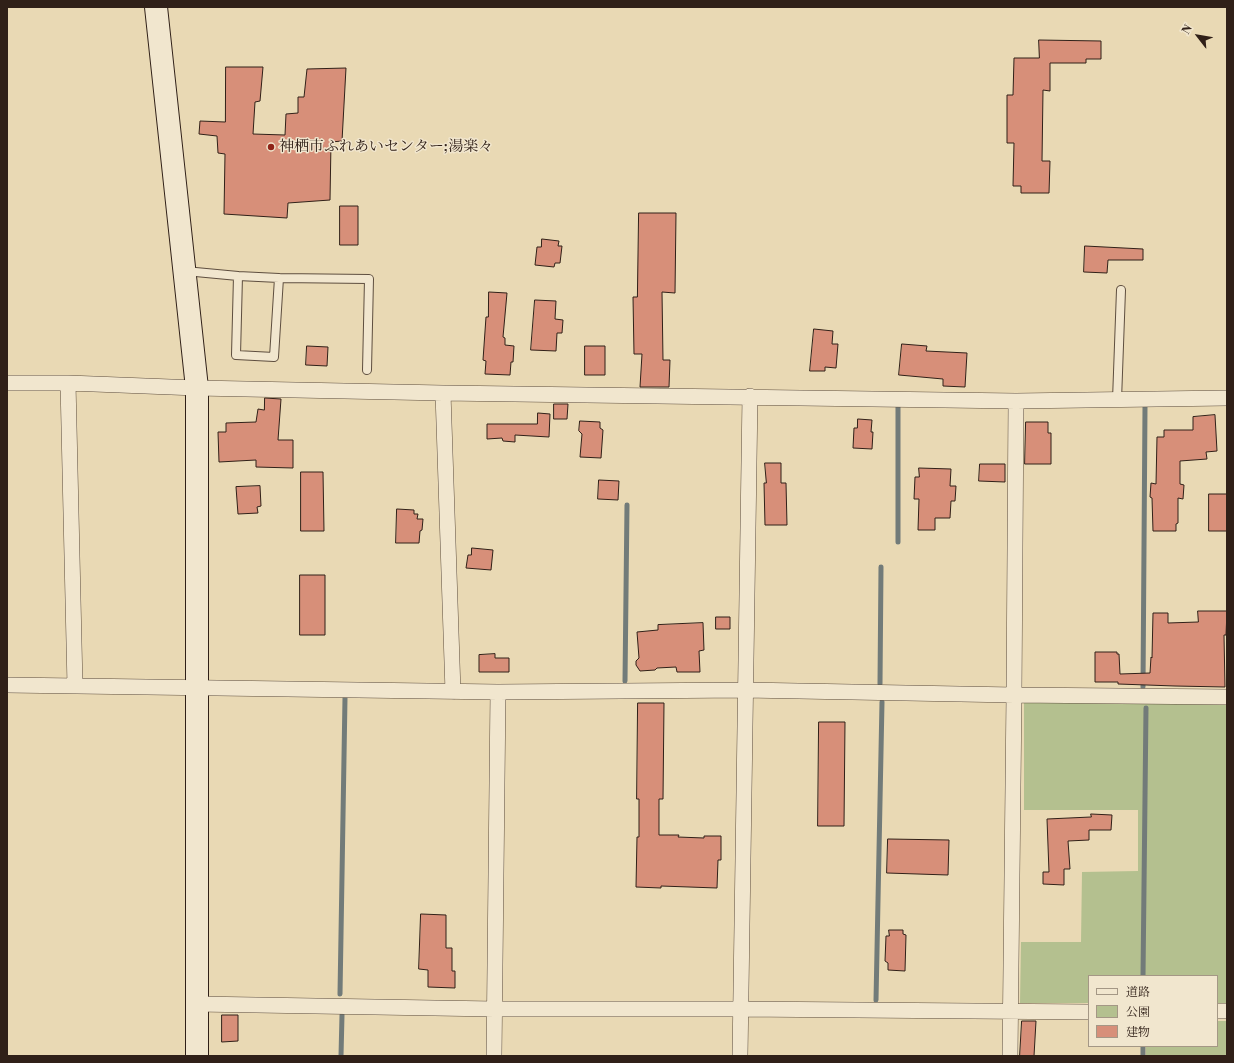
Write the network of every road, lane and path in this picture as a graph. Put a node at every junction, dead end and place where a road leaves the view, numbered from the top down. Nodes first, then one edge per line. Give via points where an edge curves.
1 (156, 7) edge
2 (184, 271) junction
3 (238, 276) junction
4 (279, 278) junction
5 (1121, 290) dead end
6 (367, 370) dead end
7 (7, 383) edge
8 (68, 383) junction
9 (197, 388) junction
10 (443, 393) junction
11 (750, 396) junction
12 (1227, 398) edge
13 (1117, 400) junction
14 (1016, 401) junction
15 (7, 685) edge
16 (75, 686) junction
17 (197, 687) junction
18 (745, 690) junction
19 (453, 692) junction
20 (498, 692) junction
21 (1014, 695) junction
22 (1227, 697) edge
23 (197, 1004) junction
24 (494, 1009) junction
25 (741, 1009) junction
26 (1011, 1012) junction
27 (1088, 1012) edge
28 (197, 1056) edge
29 (494, 1056) edge
30 (740, 1056) edge
31 (1010, 1056) edge

1 - 2 street
2 - 3 lane
2 - 9 street
3 - 4 lane
3 - 4 lane via 236,356 274,357
4 - 6 lane via 369,279
5 - 13 lane
7 - 8 street
8 - 9 street
8 - 16 street
9 - 10 street
9 - 17 street
10 - 11 street
10 - 19 street
11 - 14 street
11 - 18 street
12 - 13 street
13 - 14 street
14 - 21 street
15 - 16 street
16 - 17 street
17 - 19 street
17 - 23 street
18 - 20 street
18 - 21 street
18 - 25 street
19 - 20 street
20 - 24 street
21 - 22 street
21 - 26 street
23 - 24 street
23 - 28 street
24 - 25 street
24 - 29 street
25 - 26 street
25 - 30 street
26 - 27 street
26 - 31 street

